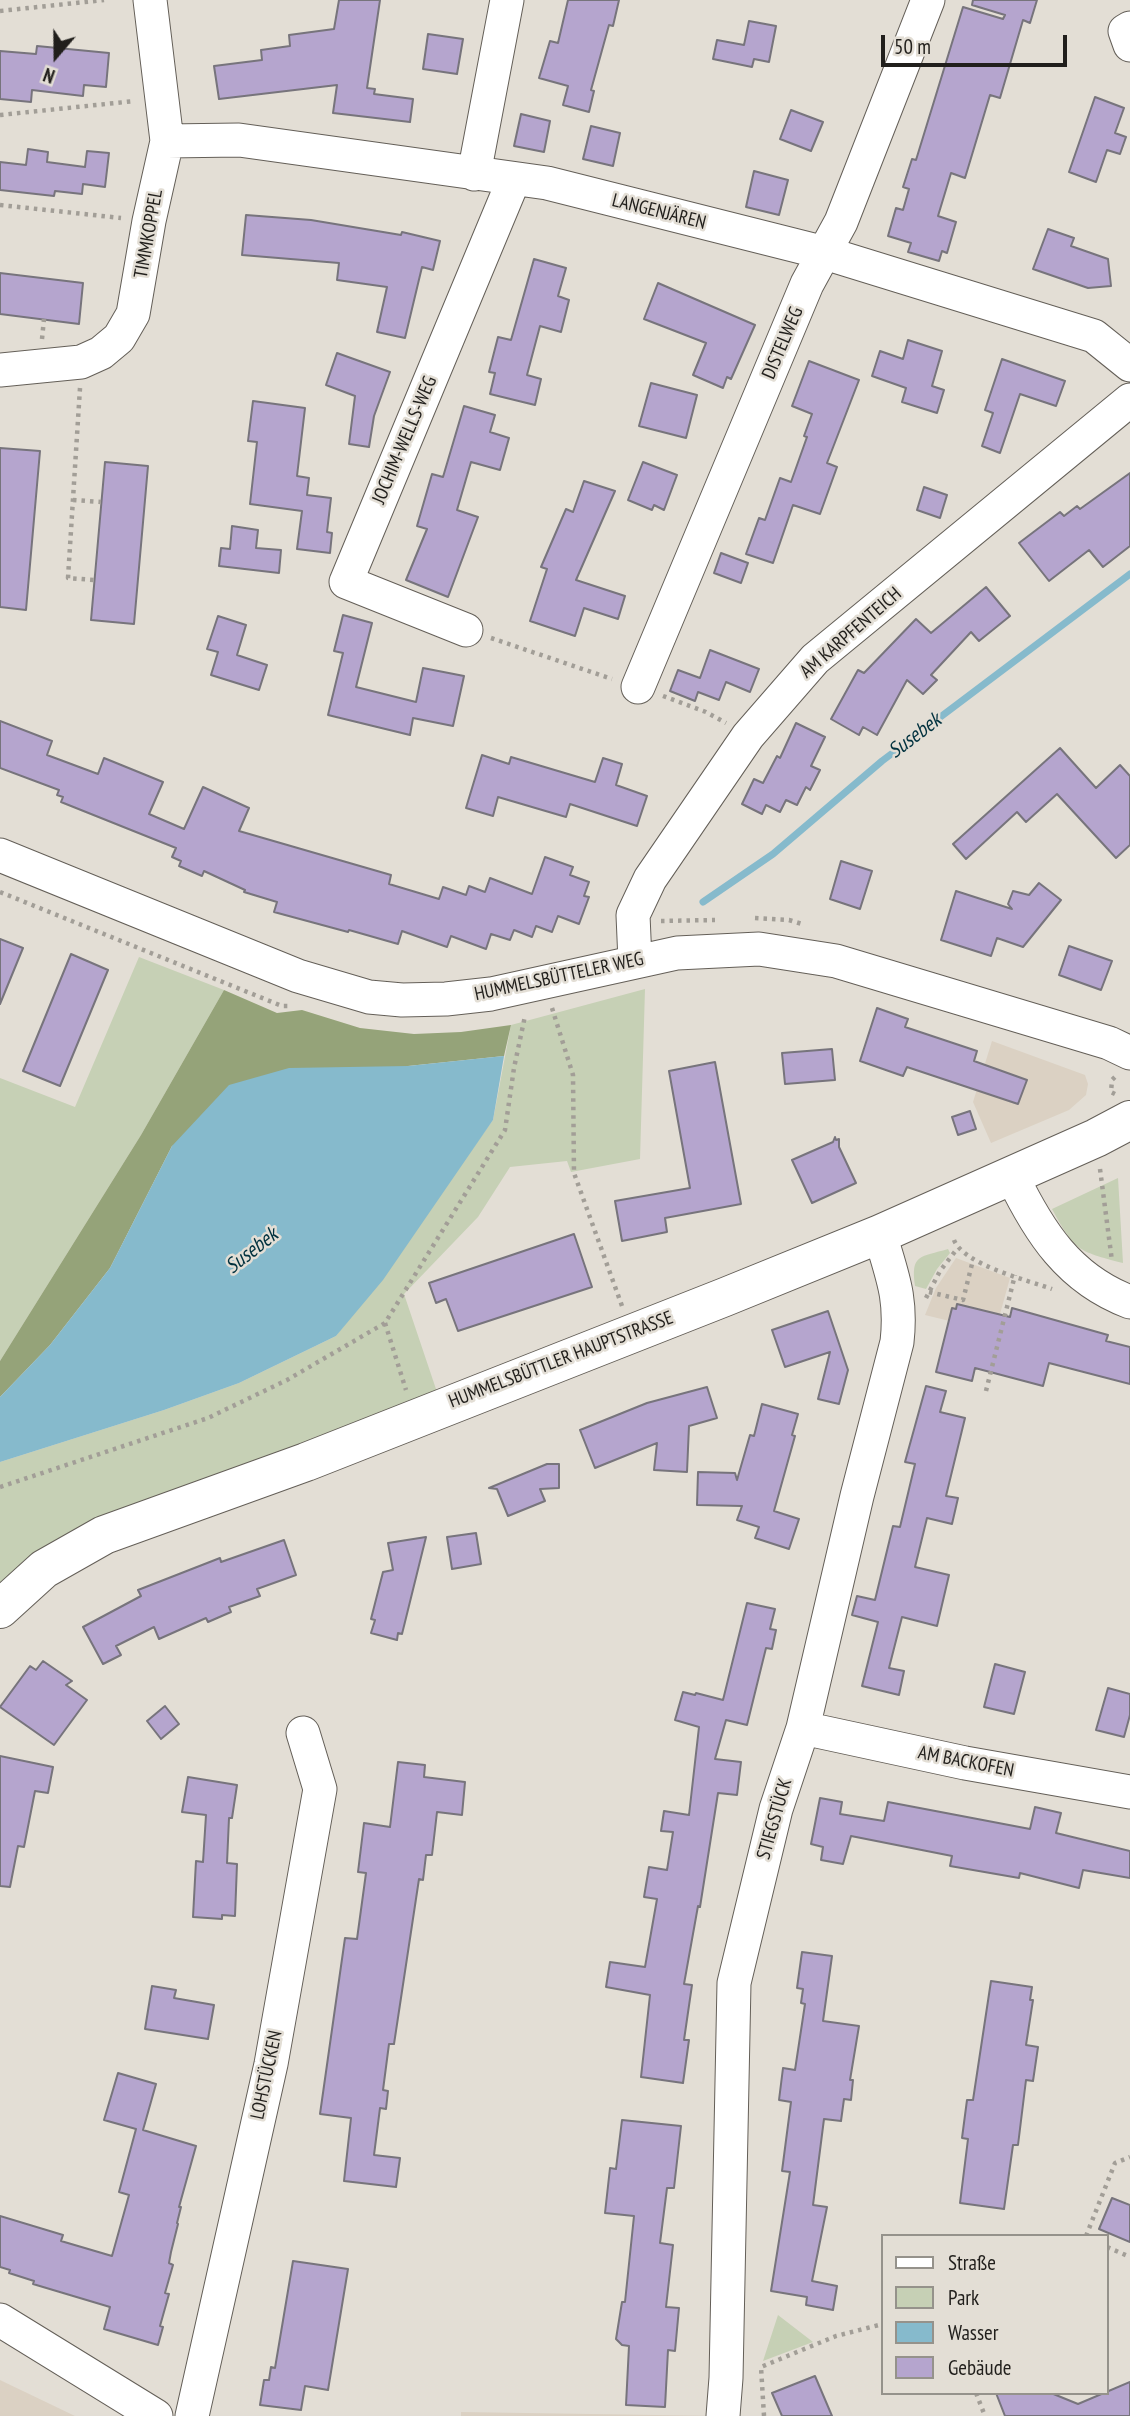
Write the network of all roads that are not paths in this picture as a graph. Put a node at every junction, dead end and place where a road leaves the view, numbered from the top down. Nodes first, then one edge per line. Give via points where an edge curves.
1 (150, 0) edge
2 (508, 0) edge
3 (928, 0) edge
4 (1130, 28) edge
5 (1130, 45) edge
6 (167, 141) junction
7 (474, 174) junction
8 (514, 179) junction
9 (825, 253) junction
10 (1130, 365) edge
11 (0, 370) edge
12 (1130, 400) edge
13 (466, 630) road end
14 (638, 687) road end
15 (0, 855) edge
16 (635, 961) junction
17 (1118, 1070) edge
18 (1125, 1108) edge
19 (1012, 1176) junction
20 (880, 1234) junction
21 (1115, 1296) edge
22 (0, 1609) edge
23 (803, 1728) junction
24 (303, 1733) dead end
25 (1130, 1792) edge
26 (0, 2320) edge
27 (156, 2416) edge
28 (192, 2416) edge
29 (723, 2416) edge

1 - 6 street, TIMMKOPPEL
2 - 7 street
3 - 9 street, DISTELWEG
4 - 5 street via 1125,31
6 - 7 street, LANGENJÄREN via 239,140
6 - 11 street, TIMMKOPPEL via 133,314 119,338 81,362
7 - 8 street, LANGENJÄREN
8 - 9 street, LANGENJÄREN via 547,183
8 - 13 street, JOCHIM-WELLS-WEG via 346,582
9 - 10 street, LANGENJÄREN via 1094,336
9 - 14 street, DISTELWEG via 807,284
12 - 16 street, AM KARPFENTEICH via 807,668 748,736 646,888 632,915
15 - 16 street, HUMMELSBÜTTELER WEG via 298,976 369,997 446,999 491,994
16 - 17 street, HUMMELSBÜTTELER WEG via 730,949 797,953 1109,1043
18 - 19 main road, HUMMELSBÜTTLER HAUPTSTRASSE via 1096,1138
19 - 20 main road, HUMMELSBÜTTLER HAUPTSTRASSE
19 - 21 street via 1065,1261
20 - 22 main road, HUMMELSBÜTTLER HAUPTSTRASSE via 306,1462 104,1535 44,1569
20 - 23 street, STIEGSTÜCK via 896,1286 897,1342
23 - 25 street, AM BACKOFEN
23 - 29 street, STIEGSTÜCK via 776,1809 734,1983
24 - 28 street, LOHSTÜCKEN via 320,1789 271,2064
26 - 27 street

